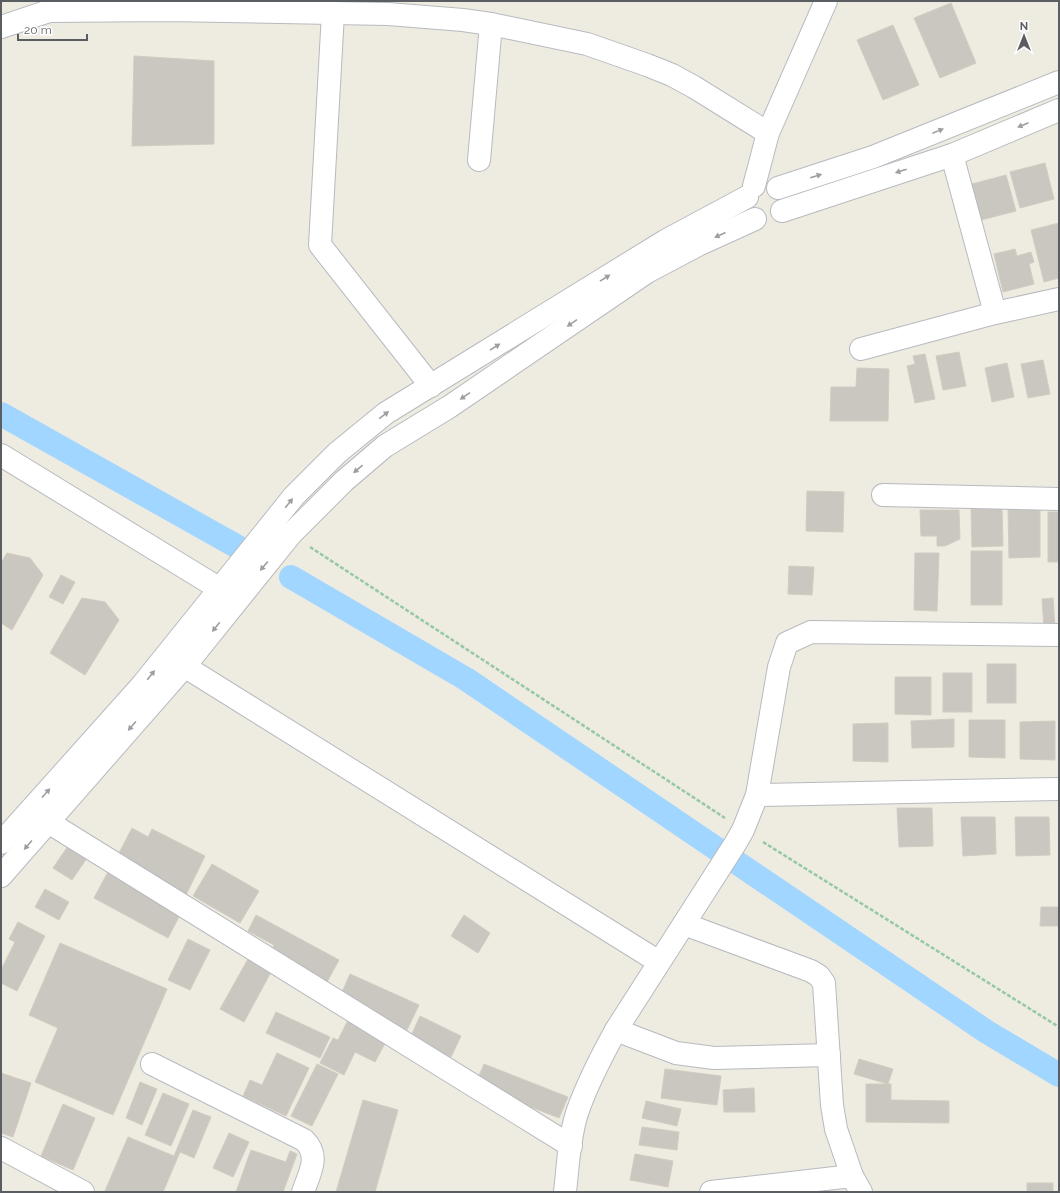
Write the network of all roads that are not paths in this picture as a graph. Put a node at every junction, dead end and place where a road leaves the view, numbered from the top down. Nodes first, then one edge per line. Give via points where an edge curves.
1 (826, 1) edge
2 (49, 6) edge
3 (333, 13) junction
4 (491, 24) junction
5 (1, 27) edge
6 (1059, 82) edge
7 (1059, 110) edge
8 (768, 133) junction
9 (952, 155) junction
10 (873, 158) junction
11 (479, 160) dead end
12 (881, 178) junction
13 (778, 188) junction
14 (750, 192) junction
15 (782, 211) junction
16 (756, 219) junction
17 (642, 266) junction
18 (1059, 299) edge
19 (995, 313) junction
20 (860, 349) dead end
21 (431, 386) junction
22 (1, 455) edge
23 (883, 495) dead end
24 (1059, 499) edge
25 (278, 538) junction
26 (235, 586) junction
27 (1059, 635) edge
28 (175, 661) junction
29 (1059, 789) edge
30 (757, 794) junction
31 (48, 822) junction
32 (1, 843) edge
33 (1, 876) edge
34 (684, 924) junction
35 (659, 962) junction
36 (616, 1030) junction
37 (829, 1055) junction
38 (152, 1064) dead end
39 (570, 1146) junction
40 (1, 1148) edge
41 (857, 1184) edge
42 (83, 1192) edge
43 (303, 1192) edge
44 (565, 1192) edge
45 (711, 1192) edge

1 - 8 street
2 - 3 street
2 - 5 street
3 - 4 street via 431,17
3 - 21 street via 320,245
4 - 8 street via 587,44 647,64 694,87
4 - 11 street
10 -> 6 street
7 -> 9 street
8 - 14 street
9 -> 12 street
9 - 19 street
10 - 12 street
13 -> 10 street
12 - 15 street
13 - 14 street via 766,183 760,184
13 - 15 street via 784,199
14 - 16 street via 746,203 747,210
14 - 17 street via 665,241
15 - 16 street via 779,216 768,222
16 -> 17 street
21 -> 17 street
17 -> 25 street via 449,407 385,446
18 - 19 street
19 - 20 street
25 -> 21 street via 294,496 337,453 386,413
22 - 26 street
23 - 24 street
25 - 26 street
26 - 28 street
27 - 30 street via 811,632 787,643 779,667
28 -> 31 street
32 -> 28 street via 143,684
28 - 35 street
29 - 30 street
30 - 34 street via 739,837
31 -> 33 street
31 - 39 street
34 - 35 street
34 - 37 street via 819,976 824,983
35 - 36 street
36 - 37 street via 676,1053 696,1057
36 - 39 street via 588,1084
37 - 41 street via 836,1129
38 - 43 street via 304,1140 312,1151 313,1159
39 - 44 street
40 - 42 street
41 - 45 street

